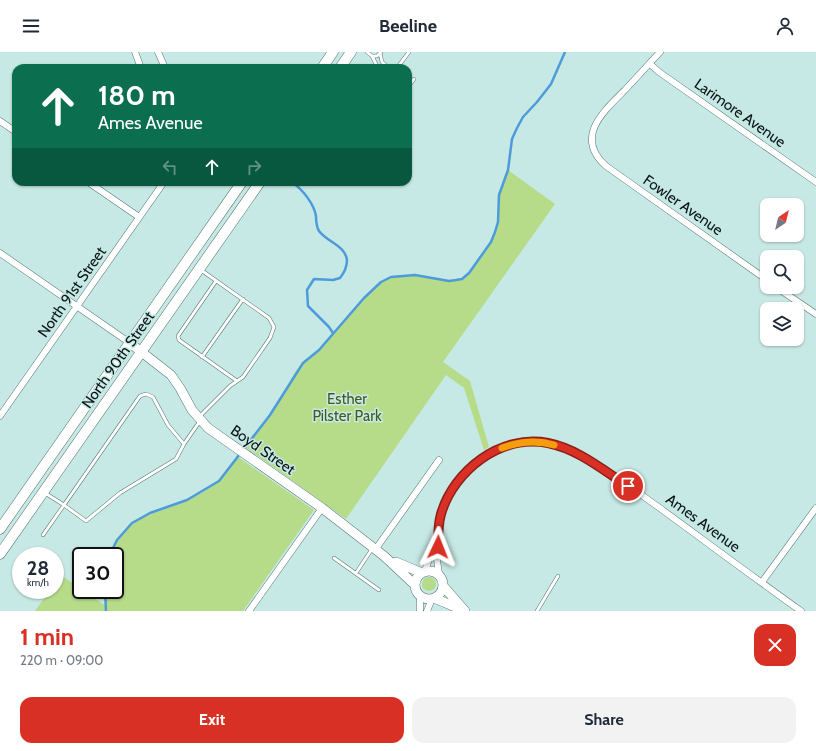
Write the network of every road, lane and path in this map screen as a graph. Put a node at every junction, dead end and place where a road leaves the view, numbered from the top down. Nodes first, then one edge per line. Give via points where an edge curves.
1 (135, 52) edge
2 (158, 52) edge
3 (333, 52) edge
4 (351, 52) edge
5 (367, 52) edge
6 (380, 52) edge
7 (409, 52) edge
8 (660, 52) edge
9 (372, 56) junction
10 (140, 64) edge
11 (163, 64) edge
12 (325, 64) edge
13 (343, 64) edge
14 (376, 64) edge
15 (384, 64) edge
16 (400, 64) edge
17 (650, 64) junction
18 (414, 79) dead end
19 (412, 81) edge
20 (0, 121) edge
21 (12, 129) edge
22 (816, 182) edge
23 (94, 186) edge
24 (161, 186) edge
25 (239, 186) edge
26 (257, 186) edge
27 (139, 218) junction
28 (0, 253) edge
29 (200, 269) junction
30 (760, 275) edge
31 (216, 281) junction
32 (786, 294) edge
33 (242, 299) junction
34 (78, 307) junction
35 (816, 314) edge
36 (130, 343) junction
37 (142, 352) junction
38 (202, 357) junction
39 (237, 381) junction
40 (2, 408) edge
41 (0, 416) edge
42 (199, 419) junction
43 (184, 444) junction
44 (439, 460) dead end
45 (43, 492) junction
46 (64, 505) junction
47 (322, 508) junction
48 (816, 508) edge
49 (0, 529) edge
50 (438, 532) junction
51 (43, 535) dead end
52 (374, 549) junction
53 (0, 554) edge
54 (384, 556) junction
55 (334, 558) dead end
56 (423, 572) junction
57 (356, 573) junction
58 (439, 574) junction
59 (558, 576) dead end
60 (762, 582) junction
61 (415, 585) junction
62 (444, 587) junction
63 (380, 590) dead end
64 (420, 596) junction
65 (433, 598) junction
66 (249, 611) edge
67 (420, 611) edge
68 (427, 611) edge
69 (465, 611) edge
70 (537, 611) edge
71 (802, 611) edge

1 - 10 street
2 - 11 street
3 - 12 main road
4 - 13 main road
5 - 9 lane
6 - 9 lane via 377,56
6 - 15 lane
7 - 16 lane
8 - 17 street
9 - 14 lane
17 - 22 street, Larimore Avenue
17 - 30 street, Fowler Avenue via 598,118 593,131 593,145 597,156 606,166
18 - 19 lane
20 - 21 street
23 - 27 street
24 - 27 street, North 91st Street
25 - 36 main road, North 90th Street
26 - 29 main road, North 90th Street
27 - 34 street, North 91st Street
28 - 34 street
29 - 31 lane
29 - 37 main road, North 90th Street
31 - 33 lane
31 - 38 lane via 178,336 179,340
32 - 35 street
33 - 38 lane
33 - 39 lane via 269,318 274,327 265,345 243,377
34 - 36 street
34 - 40 street, North 91st Street
36 - 37 street, Boyd Street
36 - 49 main road, North 90th Street
37 - 42 street, Boyd Street via 171,375
37 - 45 main road, North 90th Street
38 - 39 lane
39 - 42 lane
40 - 41 street, North 91st Street
42 - 43 lane
42 - 47 street, Boyd Street
43 - 46 lane via 176,459 120,493 86,521
43 - 46 lane via 168,426 153,397 146,394 140,396
44 - 52 street
45 - 46 lane
45 - 53 main road, North 90th Street
46 - 51 lane
47 - 52 street, Boyd Street
47 - 66 street
48 - 60 street
50 - 56 street
50 - 58 street
50 - 60 street, Ames Avenue via 441,514 453,489 469,467 490,453 517,443 538,442 562,447 587,459
52 - 54 street, Boyd Street
52 - 57 lane
54 - 56 street, Boyd Street
54 - 61 street, Boyd Street
55 - 57 lane
56 - 58 street, Boyd Street via 435,571
56 - 61 street via 417,576
57 - 63 lane
58 - 62 street
59 - 70 lane
60 - 71 street, Ames Avenue
61 - 64 street, Boyd Street
62 - 65 street via 440,595
62 - 69 street
64 - 65 street via 426,599
64 - 67 street
65 - 68 street
65 - 69 street

